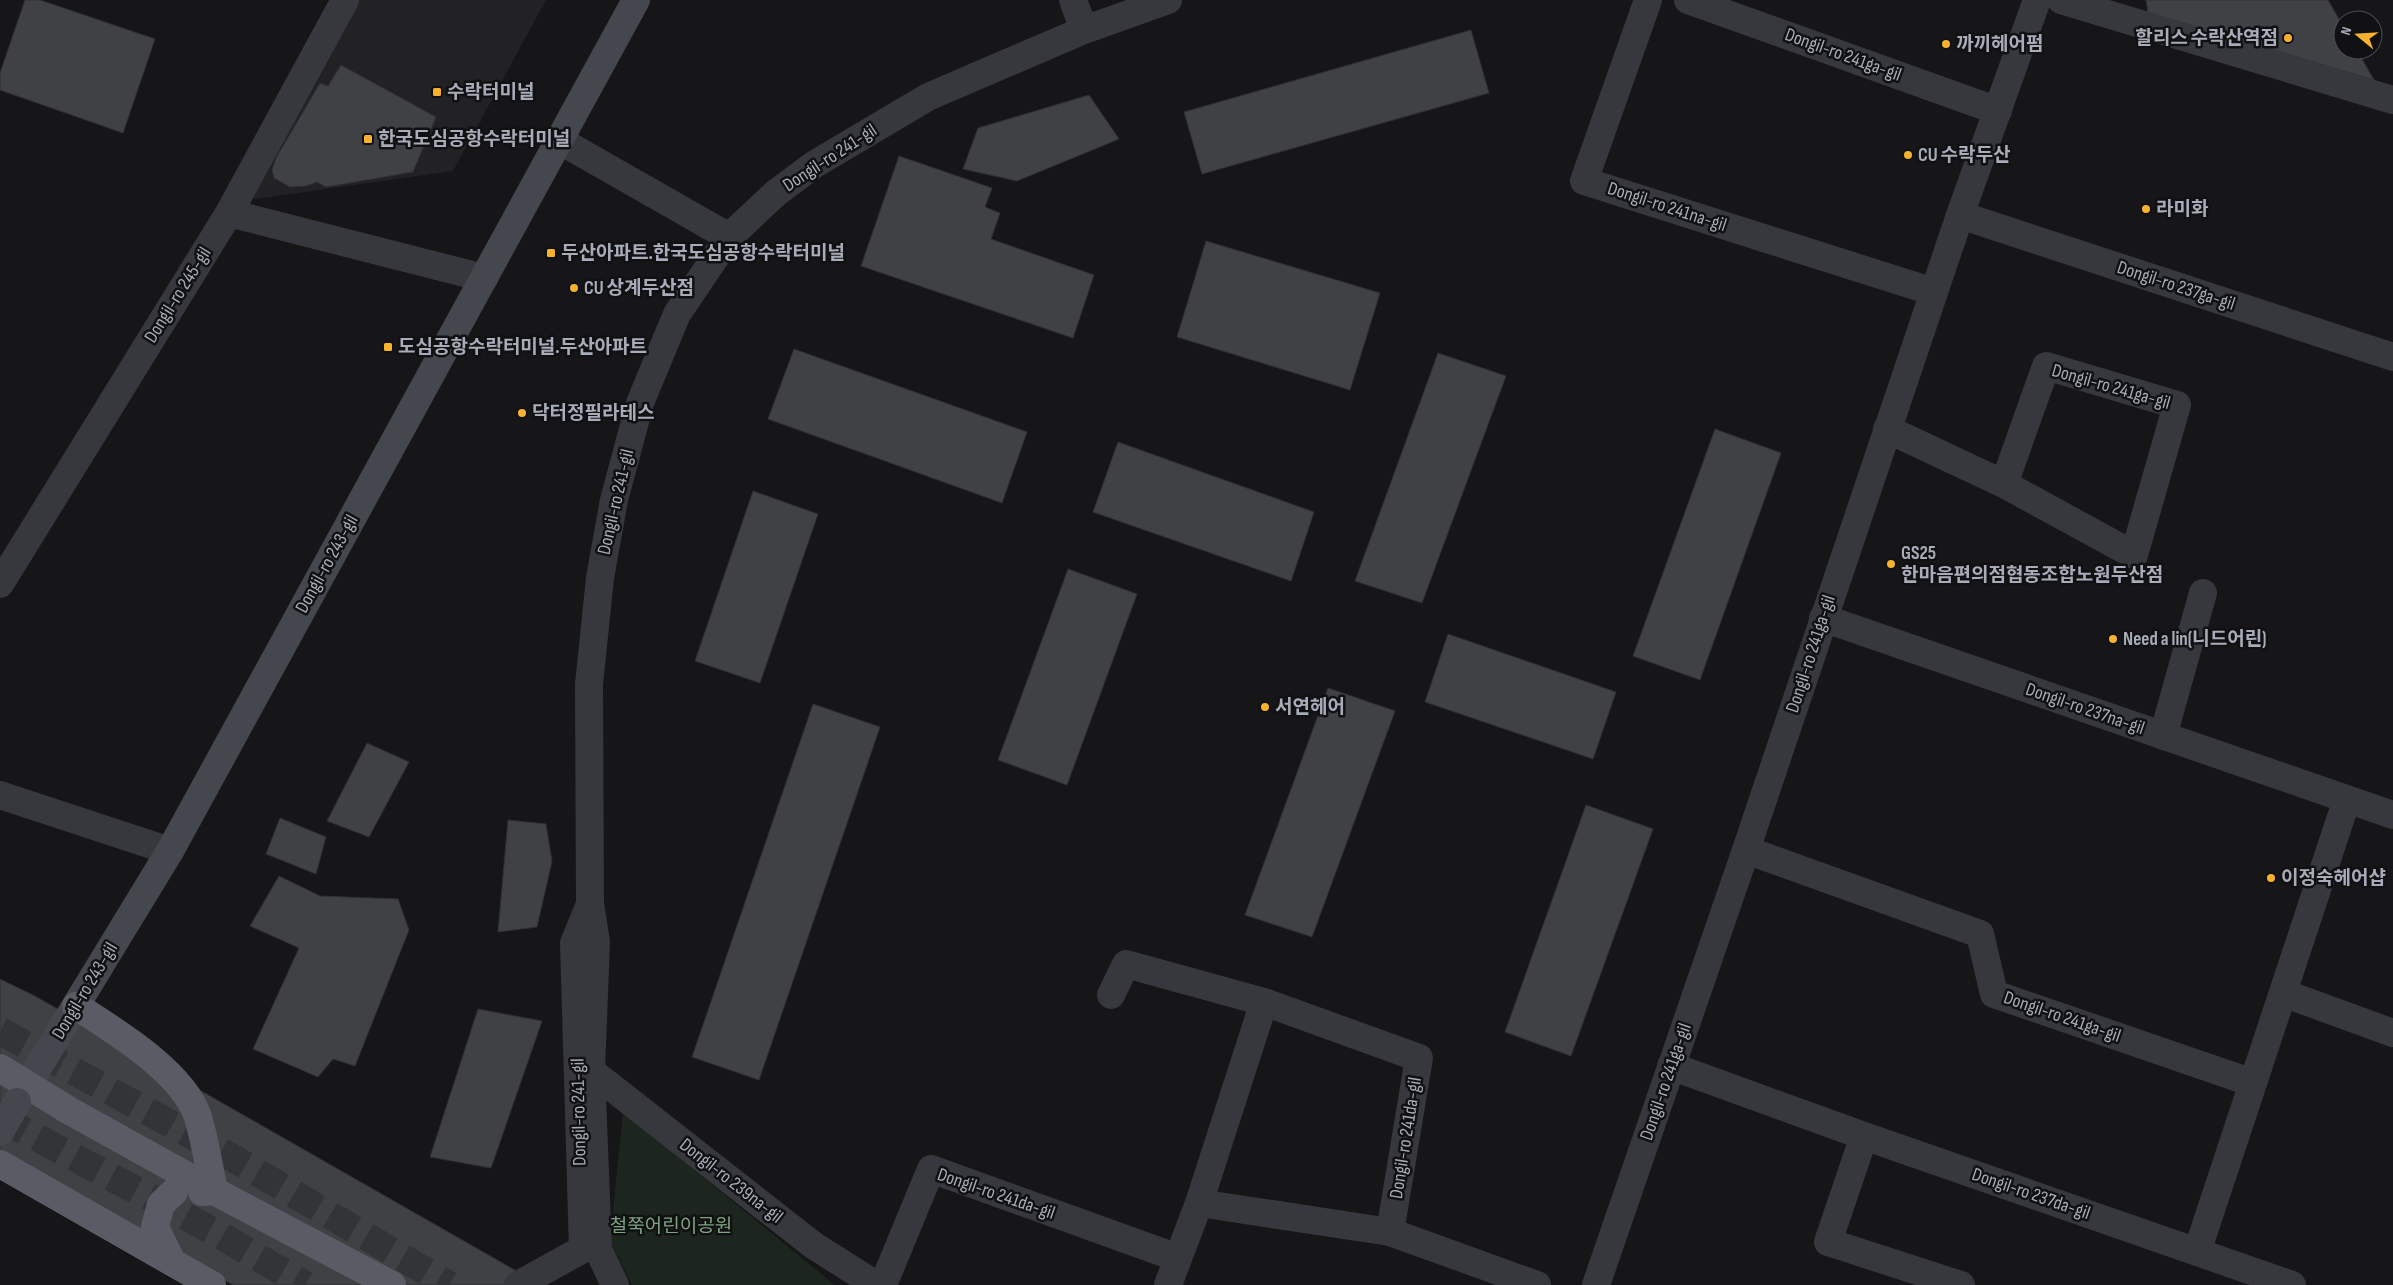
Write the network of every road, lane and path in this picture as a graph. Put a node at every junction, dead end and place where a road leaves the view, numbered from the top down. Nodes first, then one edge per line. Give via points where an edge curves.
1 (346, 0) edge
2 (636, 0) edge
3 (1073, 0) edge
4 (1168, 0) edge
5 (1648, 0) edge
6 (1688, 0) edge
7 (2037, 0) edge
8 (2061, 0) edge
9 (1084, 30) junction
10 (2393, 100) edge
11 (1998, 111) junction
12 (559, 140) junction
13 (229, 213) junction
14 (1960, 215) junction
15 (729, 237) junction
16 (484, 278) junction
17 (1934, 292) junction
18 (2393, 357) edge
19 (1887, 429) junction
20 (2004, 484) junction
21 (0, 584) edge
22 (2203, 593) dead end
23 (1823, 618) junction
24 (2163, 736) junction
25 (0, 795) edge
26 (2347, 799) junction
27 (2393, 815) edge
28 (1746, 850) junction
29 (170, 851) junction
30 (590, 904) junction
31 (2283, 993) junction
32 (1111, 996) dead end
33 (1264, 1002) junction
34 (76, 1006) junction
35 (2393, 1033) edge
36 (1671, 1066) junction
37 (0, 1068) edge
38 (591, 1071) junction
39 (2253, 1082) junction
40 (22, 1093) junction
41 (0, 1132) edge
42 (1864, 1136) junction
43 (0, 1164) edge
44 (214, 1191) junction
45 (1199, 1203) junction
46 (1390, 1232) junction
47 (2197, 1252) junction
48 (1178, 1258) junction
49 (172, 1262) junction
50 (212, 1285) edge
51 (392, 1285) edge
52 (518, 1285) edge
53 (615, 1285) edge
54 (876, 1285) edge
55 (883, 1285) edge
56 (1168, 1285) edge
57 (1537, 1285) edge
58 (1596, 1285) edge
59 (1961, 1285) edge
60 (2292, 1285) edge

1 - 13 street, Dongil-ro 245-gil
2 - 12 main road, Dongil-ro 243-gil
3 - 9 street
4 - 9 street, Dongil-ro 241-gil
5 - 17 street, Dongil-ro 241na-gil via 1584,181
6 - 11 street, Dongil-ro 241ga-gil
7 - 11 street, Dongil-ro 241ga-gil
8 - 10 street
9 - 15 street, Dongil-ro 241-gil via 928,97 815,164 776,193
11 - 14 street, Dongil-ro 241ga-gil
12 - 15 street
12 - 16 main road, Dongil-ro 243-gil
13 - 16 street
13 - 21 street, Dongil-ro 245-gil
14 - 17 street, Dongil-ro 241ga-gil
14 - 18 street, Dongil-ro 237ga-gil
15 - 30 street, Dongil-ro 241-gil via 677,314 640,403 614,500 600,578 589,684
16 - 29 main road, Dongil-ro 243-gil
17 - 19 street, Dongil-ro 241ga-gil
19 - 20 street, Dongil-ro 241ga-gil
19 - 23 street, Dongil-ro 241ga-gil
20 - 20 street, Dongil-ro 241ga-gil via 2134,554 2177,405 2046,366
22 - 24 street
23 - 24 street, Dongil-ro 237na-gil
23 - 28 street, Dongil-ro 241ga-gil
24 - 26 street, Dongil-ro 237na-gil
25 - 29 street
26 - 27 street, Dongil-ro 237na-gil
26 - 31 street
28 - 36 street, Dongil-ro 241ga-gil
28 - 39 street, Dongil-ro 241ga-gil via 1980,934 1994,994
29 - 34 main road, Dongil-ro 243-gil
30 - 38 street, Dongil-ro 241-gil via 596,942
30 - 52 street, Dongil-ro 241-gil via 574,943 583,1249
31 - 35 street
31 - 39 street
32 - 33 street, Dongil-ro 241da-gil via 1126,964
33 - 45 street
33 - 46 street, Dongil-ro 241da-gil via 1419,1058
34 - 40 main road, Dongil-ro 243-gil
34 - 44 highway via 118,1033 178,1082 197,1116
36 - 42 street, Dongil-ro 237da-gil
36 - 58 street, Dongil-ro 241ga-gil
37 - 40 highway
38 - 53 street, Dongil-ro 241-gil via 598,1248
38 - 54 street, Dongil-ro 239na-gil via 813,1245
39 - 47 street
40 - 41 main road, Dongil-ro 243-gil, bridge
40 - 44 highway via 68,1110
42 - 47 street, Dongil-ro 237da-gil
42 - 59 street via 1828,1242
43 - 49 highway
44 - 49 highway, bridge via 174,1192 161,1204 155,1227
44 - 51 highway
45 - 46 street
45 - 48 street
46 - 57 street
47 - 60 street, Dongil-ro 237da-gil
48 - 55 street, Dongil-ro 241da-gil via 931,1169
48 - 56 street
49 - 50 highway

